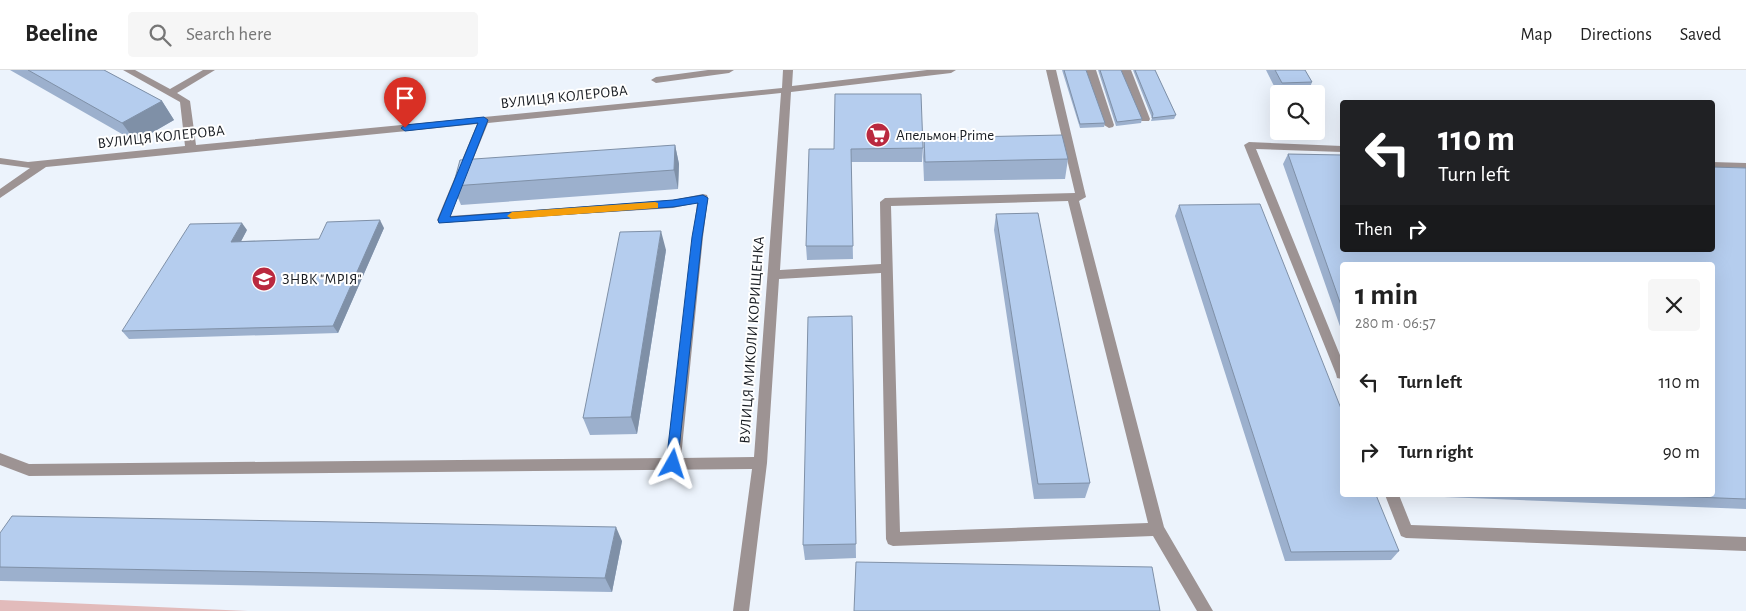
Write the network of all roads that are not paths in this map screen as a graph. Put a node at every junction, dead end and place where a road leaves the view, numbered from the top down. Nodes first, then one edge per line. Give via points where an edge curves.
1 (128, 70) edge
2 (210, 70) edge
3 (724, 70) edge
4 (729, 70) edge
5 (788, 70) edge
6 (951, 70) edge
7 (1051, 70) edge
8 (1091, 70) edge
9 (1126, 70) edge
10 (656, 80) dead end
11 (787, 90) junction
12 (169, 92) junction
13 (484, 120) junction
14 (1145, 120) dead end
15 (1110, 125) dead end
16 (191, 149) junction
17 (1340, 149) edge
18 (0, 161) edge
19 (44, 164) junction
20 (1715, 165) edge
21 (1746, 166) edge
22 (0, 194) edge
23 (1073, 197) junction
24 (887, 268) junction
25 (773, 276) junction
26 (1340, 369) edge
27 (0, 459) edge
28 (760, 463) junction
29 (673, 464) junction
30 (1393, 497) edge
31 (1156, 529) junction
32 (1746, 544) edge
33 (741, 611) edge
34 (1205, 611) edge

1 - 12 street
2 - 12 street
3 - 4 street
3 - 10 street
5 - 11 street, ВУЛИЦЯ МИКОЛИ КОРИЩЕНКА
6 - 11 street, ВУЛИЦЯ КОЛЕРОВА
7 - 23 street via 1081,197
8 - 15 street
9 - 14 street
11 - 13 street, ВУЛИЦЯ КОЛЕРОВА
11 - 25 street, ВУЛИЦЯ МИКОЛИ КОРИЩЕНКА
12 - 16 street via 185,101
13 - 16 street, ВУЛИЦЯ КОЛЕРОВА
13 - 29 street via 443,220 673,204 703,198
16 - 19 street, ВУЛИЦЯ КОЛЕРОВА
17 - 26 street via 1249,145
18 - 19 street, ВУЛИЦЯ КОЛЕРОВА
19 - 22 street
20 - 21 street
23 - 24 street via 885,202
23 - 31 street
24 - 25 street
24 - 31 street via 893,539
25 - 28 street, ВУЛИЦЯ МИКОЛИ КОРИЩЕНКА
27 - 29 street via 29,470
28 - 29 street
28 - 33 street, ВУЛИЦЯ МИКОЛИ КОРИЩЕНКА
30 - 32 street via 1406,531
31 - 34 street

